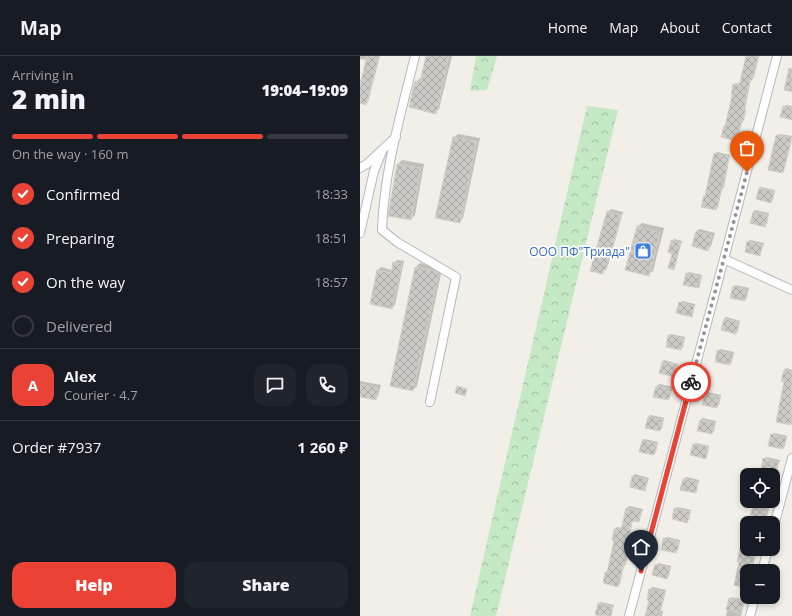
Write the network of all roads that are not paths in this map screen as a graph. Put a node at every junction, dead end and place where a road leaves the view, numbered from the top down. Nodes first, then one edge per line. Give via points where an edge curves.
1 (415, 56) edge
2 (777, 56) edge
3 (396, 137) junction
4 (383, 148) junction
5 (360, 168) edge
6 (360, 233) edge
7 (724, 259) junction
8 (792, 290) edge
9 (430, 402) dead end
10 (792, 458) edge
11 (777, 516) edge
12 (753, 604) edge
13 (629, 616) edge
14 (750, 616) edge

1 - 3 street
2 - 7 street
3 - 4 street
3 - 9 street via 383,208 382,230 397,242 456,277
4 - 5 street via 368,164
4 - 6 street via 374,171
7 - 8 street
7 - 13 street
10 - 11 street
12 - 14 street

